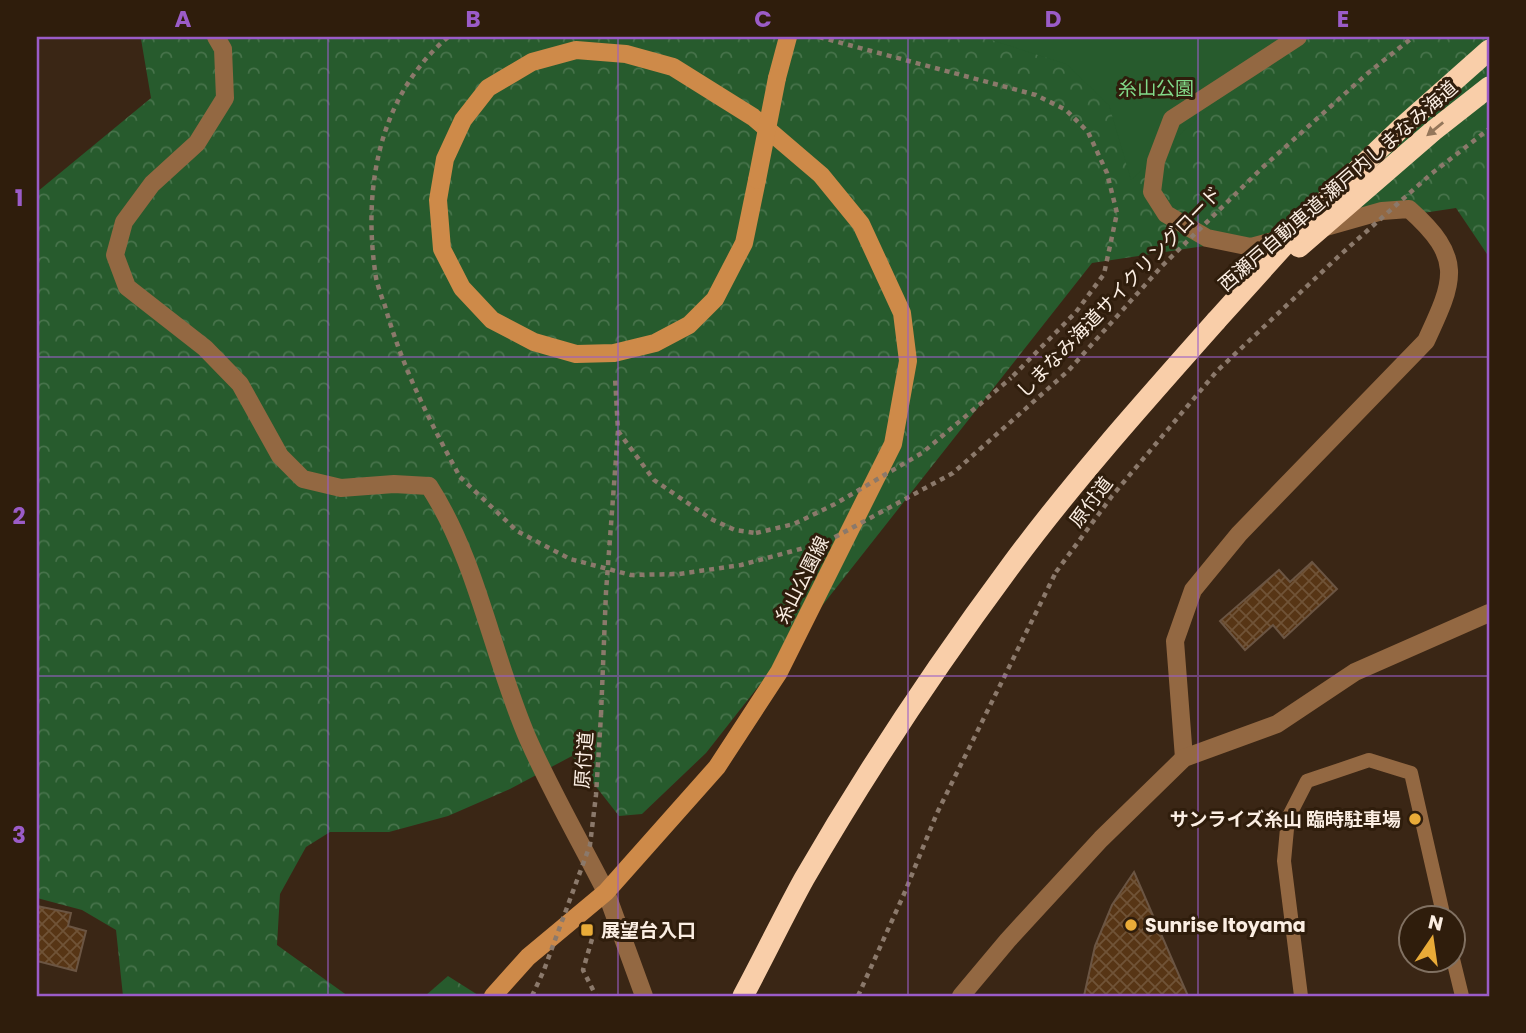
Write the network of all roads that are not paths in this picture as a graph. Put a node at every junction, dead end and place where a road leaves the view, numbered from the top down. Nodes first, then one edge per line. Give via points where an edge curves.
1 (216, 37) edge
2 (788, 37) edge
3 (1298, 37) edge
4 (1489, 50) edge
5 (1489, 87) edge
6 (1216, 321) junction
7 (1489, 613) edge
8 (1184, 758) junction
9 (606, 892) junction
10 (1441, 904) edge
11 (1456, 974) edge
12 (493, 996) edge
13 (644, 996) edge
14 (743, 996) edge
15 (961, 996) edge
16 (1301, 996) edge
17 (1462, 996) edge

1 - 9 street via 223,49 225,98 197,143 152,184 124,222 115,255 127,287 205,348 240,384 280,456 303,479 341,488 429,486 446,512 528,738
2 - 9 main road, 糸山公園線, bridge via 776,78 757,180 744,243 715,299 689,324 655,343 614,353 576,354 534,342 492,320 462,288 442,249 438,200 445,159 463,120 488,88 532,62 576,50 626,54 673,67 753,117 821,175 861,224 902,313 908,361 893,444 779,672 717,767
3 - 8 street via 1172,119 1156,161 1152,192 1166,214 1207,238 1251,247 1382,211 1409,209 1445,250 1450,273 1443,305 1426,341 1239,534 1193,590 1175,641
4 - 6 highway, 西瀬戸自動車道;瀬戸内しまなみ海道, bridge via 1318,208
5 -> 6 highway, 西瀬戸自動車道;瀬戸内しまなみ海道, bridge
6 - 14 highway, 西瀬戸自動車道;瀬戸内しまなみ海道 via 1088,468 941,662 804,879
7 - 8 street via 1354,672 1277,724
8 - 15 street via 1101,839
9 - 12 main road, 糸山公園線 via 527,957
9 - 13 street
10 - 16 lane via 1411,773 1369,760 1307,781 1289,818 1284,861
11 - 17 lane

